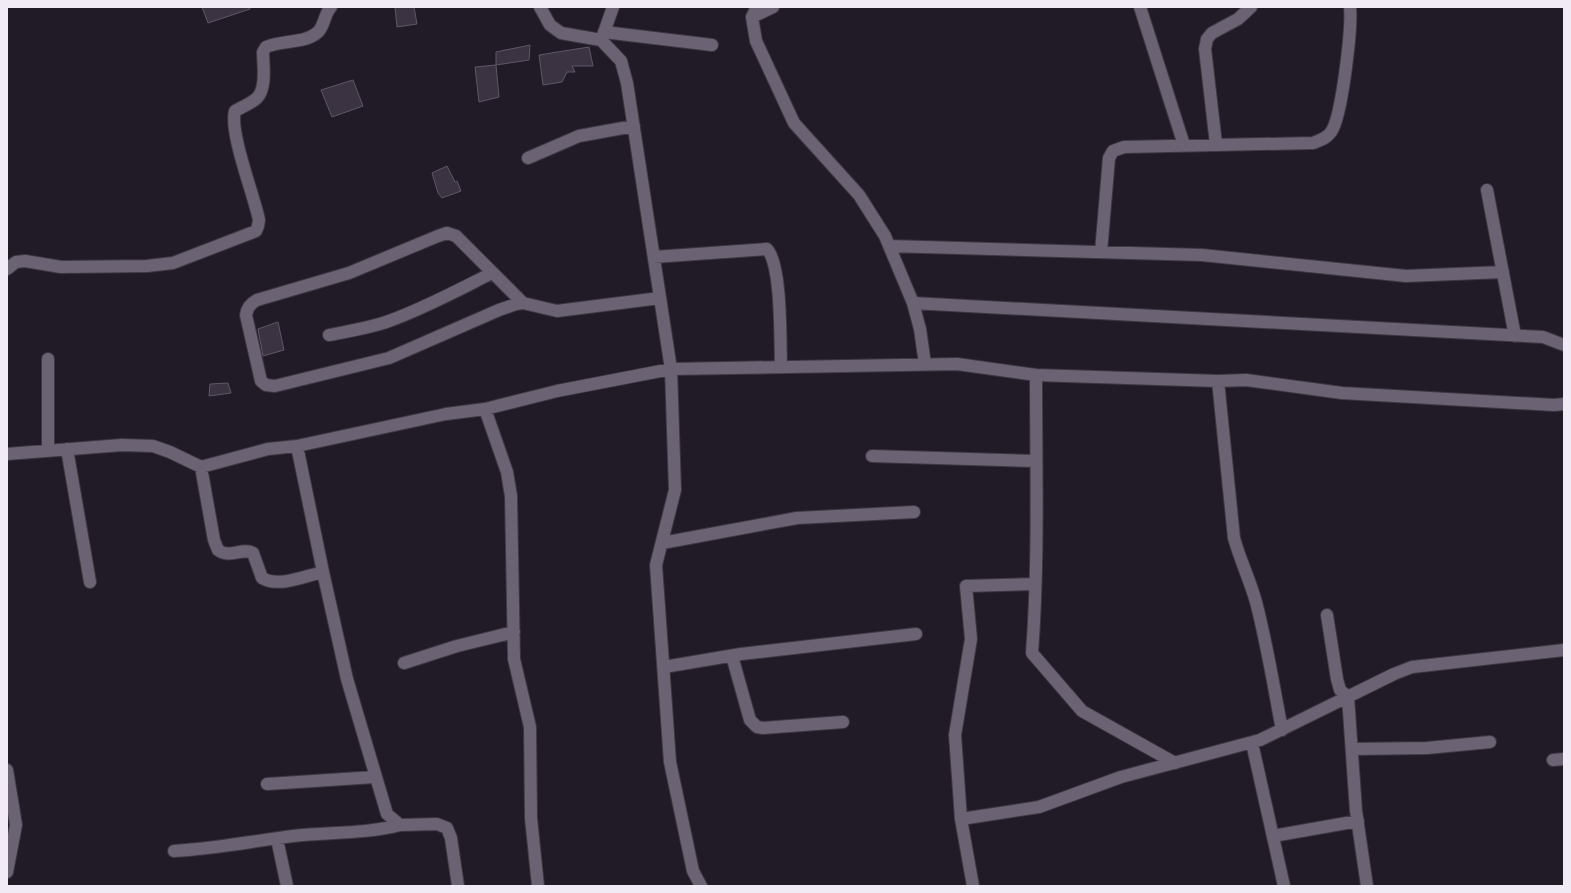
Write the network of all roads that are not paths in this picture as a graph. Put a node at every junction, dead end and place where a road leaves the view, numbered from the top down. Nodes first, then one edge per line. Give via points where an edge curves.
1 (331, 7) edge
2 (540, 7) edge
3 (613, 7) edge
4 (773, 7) edge
5 (1140, 7) edge
6 (1252, 7) edge
7 (1350, 7) edge
8 (754, 12) edge
9 (603, 36) junction
10 (712, 45) dead end
11 (634, 126) junction
12 (1216, 144) junction
13 (1184, 145) junction
14 (528, 158) dead end
15 (1487, 190) dead end
16 (889, 246) junction
17 (1101, 252) junction
18 (654, 257) junction
19 (7, 269) edge
20 (1503, 272) junction
21 (492, 273) junction
22 (660, 298) junction
23 (523, 303) junction
24 (913, 303) junction
25 (329, 335) dead end
26 (1515, 336) junction
27 (1564, 345) edge
28 (48, 359) dead end
29 (925, 364) junction
30 (781, 366) junction
31 (671, 368) junction
32 (1036, 375) junction
33 (1218, 381) junction
34 (1564, 404) edge
35 (484, 409) junction
36 (297, 446) junction
37 (67, 449) junction
38 (48, 451) junction
39 (7, 454) edge
40 (872, 456) dead end
41 (1036, 461) junction
42 (201, 467) junction
43 (914, 512) dead end
44 (662, 543) junction
45 (323, 572) junction
46 (90, 582) dead end
47 (1035, 584) junction
48 (1327, 615) dead end
49 (514, 632) junction
50 (916, 634) dead end
51 (1564, 650) edge
52 (732, 656) junction
53 (404, 663) dead end
54 (664, 667) junction
55 (1348, 697) junction
56 (843, 722) dead end
57 (1282, 730) junction
58 (1490, 742) dead end
59 (1252, 743) junction
60 (1352, 749) junction
61 (1175, 763) junction
62 (7, 770) edge
63 (375, 777) junction
64 (267, 784) dead end
65 (960, 819) junction
66 (1358, 821) junction
67 (400, 825) junction
68 (1273, 836) junction
69 (277, 839) junction
70 (174, 851) dead end
71 (7, 872) edge
72 (287, 886) edge
73 (458, 886) edge
74 (538, 886) edge
75 (701, 886) edge
76 (973, 886) edge
77 (1284, 886) edge
78 (1367, 886) edge

1 - 19 street via 326,12 322,27 313,35 266,47 263,52 260,94 235,111 233,118 237,137 259,220 256,231 173,263 147,266 61,267 25,261 16,262
2 - 9 street via 550,25 561,33
3 - 9 street
4 - 8 street
5 - 13 street
6 - 12 street via 1207,39 1205,49
7 - 12 street via 1350,38 1337,114 1332,131 1325,139 1313,143
8 - 16 street via 756,41 794,123 859,195
9 - 10 street
9 - 11 street via 621,61
11 - 14 street via 579,136
11 - 18 street
12 - 13 street
13 - 17 street via 1124,147 1113,151 1109,158
15 - 20 street
16 - 17 street
16 - 24 street
17 - 20 street via 1202,255 1406,276
18 - 22 street
18 - 30 street via 767,249 772,255 777,274
20 - 26 street
21 - 23 street
21 - 23 street via 456,236 447,233 349,273 257,300 246,309 246,315 261,381 266,385 275,386 389,358 499,310
21 - 25 street via 388,322
22 - 23 street via 557,311
22 - 31 street
24 - 26 street
24 - 29 street
26 - 27 street via 1543,337
28 - 38 street
29 - 30 street
29 - 32 street via 957,364
30 - 31 street
31 - 35 street via 556,391
31 - 44 street via 675,490
32 - 33 street
32 - 41 street
33 - 34 street via 1246,380 1342,394
33 - 57 street via 1234,538 1263,628
35 - 36 street via 446,414
35 - 49 street via 507,472 510,491
36 - 42 street via 268,450
36 - 45 street
37 - 38 street
37 - 42 street via 122,445 152,446
37 - 46 street
38 - 39 street
40 - 41 street
41 - 47 street
42 - 45 street via 218,550 230,554 244,550 253,553 262,578 270,582
43 - 44 street via 797,518
44 - 54 street via 656,565
45 - 63 street via 348,679
47 - 61 street via 1032,653 1082,711
47 - 65 street via 966,586 972,639 955,736
48 - 55 street via 1340,690
49 - 53 street
49 - 74 street via 514,660 530,727 531,818
50 - 52 street
51 - 55 street via 1412,667
52 - 54 street
52 - 56 street via 750,720 758,728
54 - 75 street via 670,762 693,871
55 - 57 street
55 - 60 street
57 - 59 street
58 - 60 street via 1427,748
59 - 61 street
59 - 68 street
60 - 66 street
61 - 65 street via 1121,777 1039,807
62 - 71 street via 16,825
63 - 64 street
63 - 67 street via 387,814
65 - 76 street
66 - 68 street
66 - 78 street
67 - 69 street via 378,830
67 - 73 street via 437,824 447,828 451,838
68 - 77 street
69 - 70 street via 227,847
69 - 72 street

